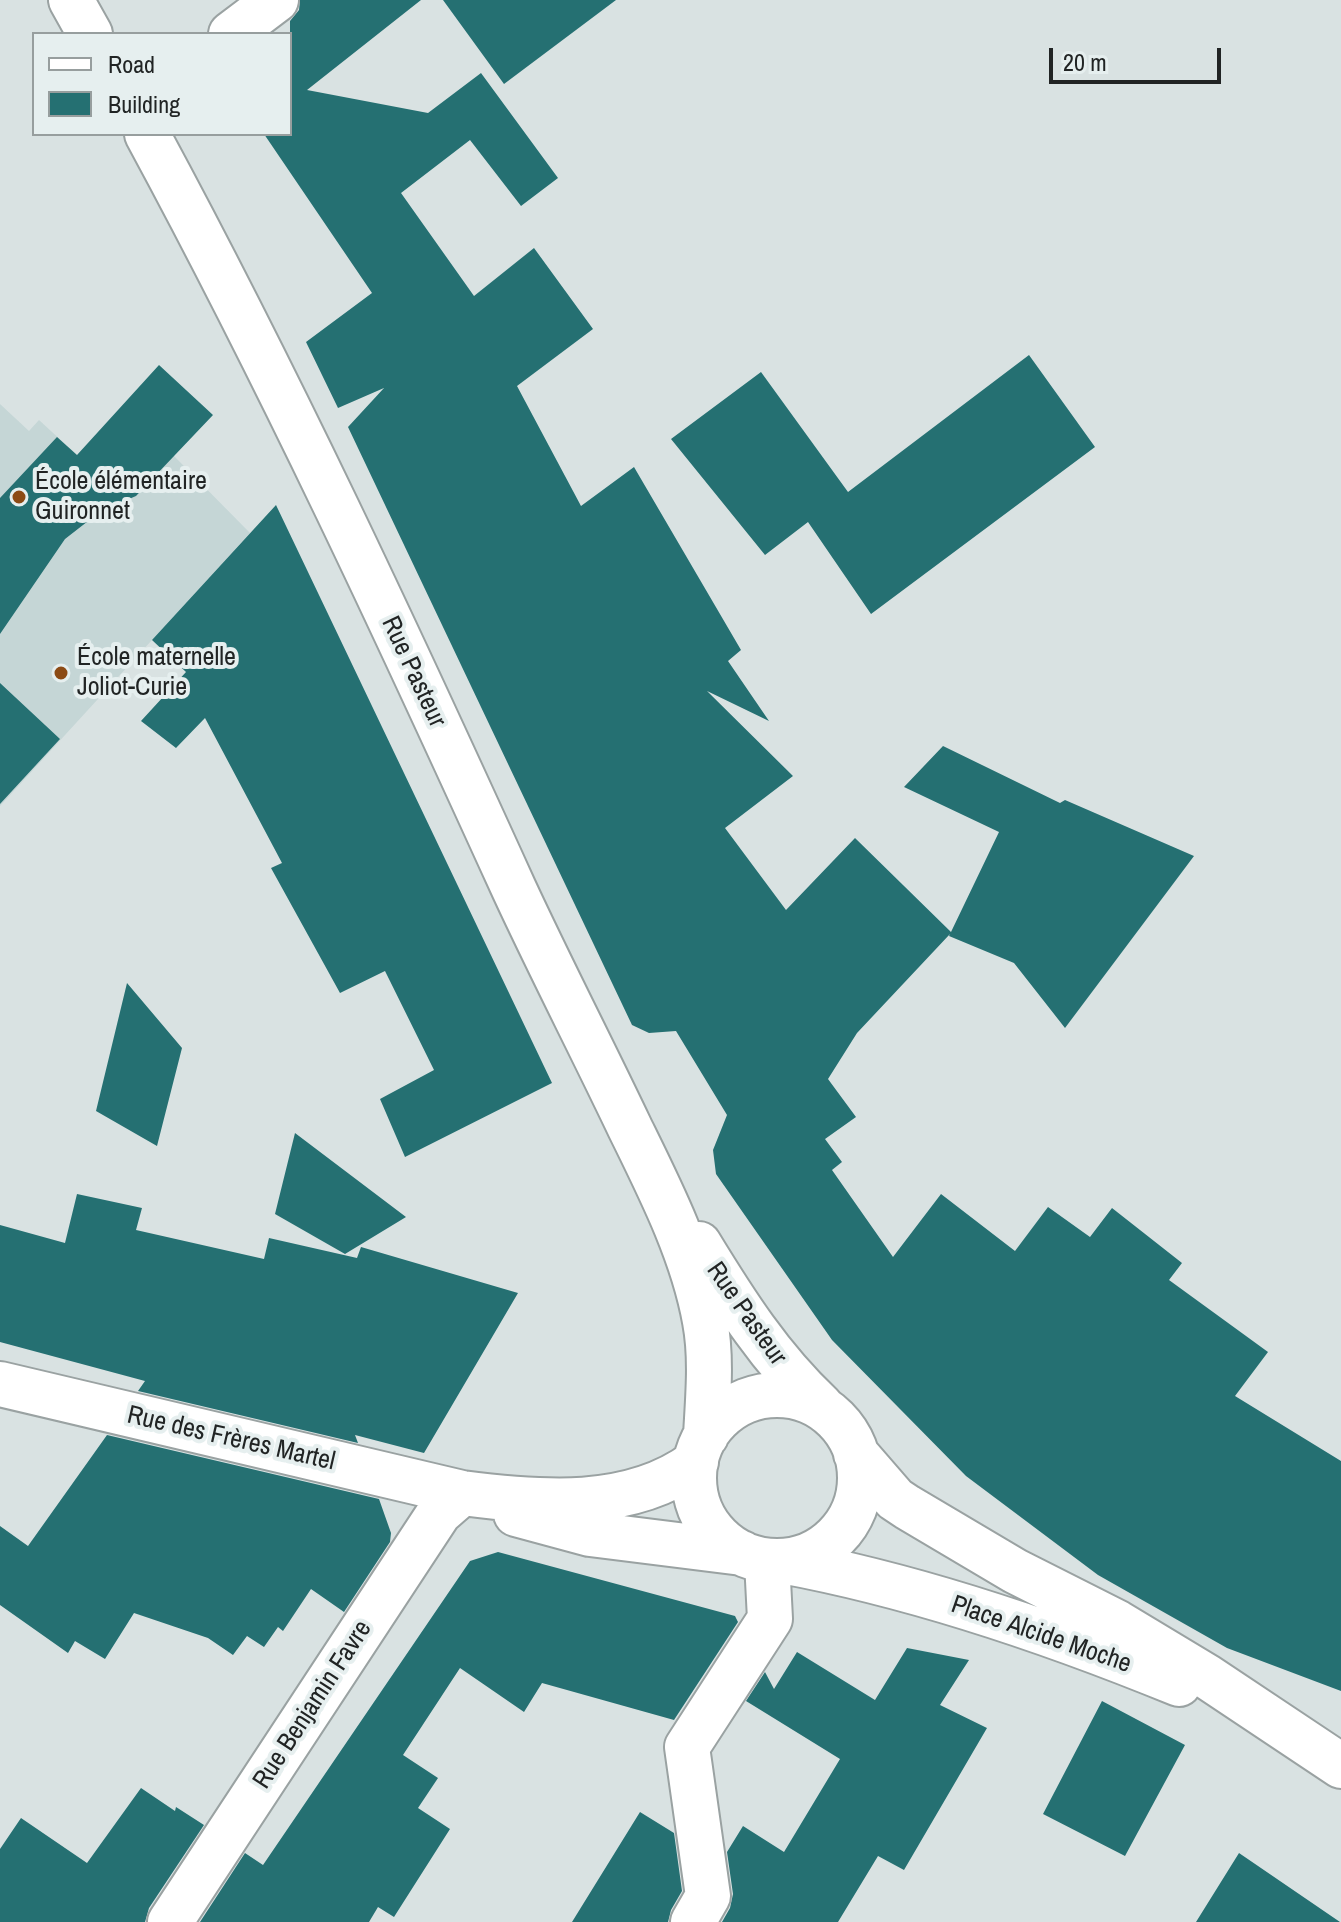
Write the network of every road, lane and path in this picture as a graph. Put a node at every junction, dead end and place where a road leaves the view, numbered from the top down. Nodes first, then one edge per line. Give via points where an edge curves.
1 (71, 0) edge
2 (276, 0) edge
3 (89, 32) edge
4 (234, 32) edge
5 (148, 136) edge
6 (672, 1213) junction
7 (0, 1384) edge
8 (825, 1410) junction
9 (701, 1449) junction
10 (856, 1454) junction
11 (462, 1493) junction
12 (764, 1558) junction
13 (1292, 1733) junction
14 (1341, 1766) edge
15 (170, 1922) edge
16 (693, 1922) edge

1 - 3 street
2 - 4 street
5 - 6 street, Rue Pasteur via 286,401
6 - 8 street, Rue Pasteur via 761,1341
6 - 9 street, Rue Pasteur via 706,1323
7 - 11 street, Rue des Frères Martel
8 - 9 street via 788,1396 760,1397 735,1407 714,1425
8 - 10 street via 845,1429
9 - 11 street, Rue des Frères Martel via 675,1477 612,1496 572,1501
9 - 12 street via 695,1489 704,1515 720,1537
10 - 12 street via 859,1495 849,1520 831,1541 795,1559
10 - 13 street, Place Alcide Moche via 907,1507 1015,1571 1118,1623
11 - 12 street, Rue des Frères Martel via 569,1530
11 - 15 street, Rue Benjamin Favre via 439,1513
12 - 13 street, Place Alcide Moche via 851,1575 1034,1630
12 - 16 street via 770,1619 687,1747 708,1896
13 - 14 street, Place Alcide Moche

